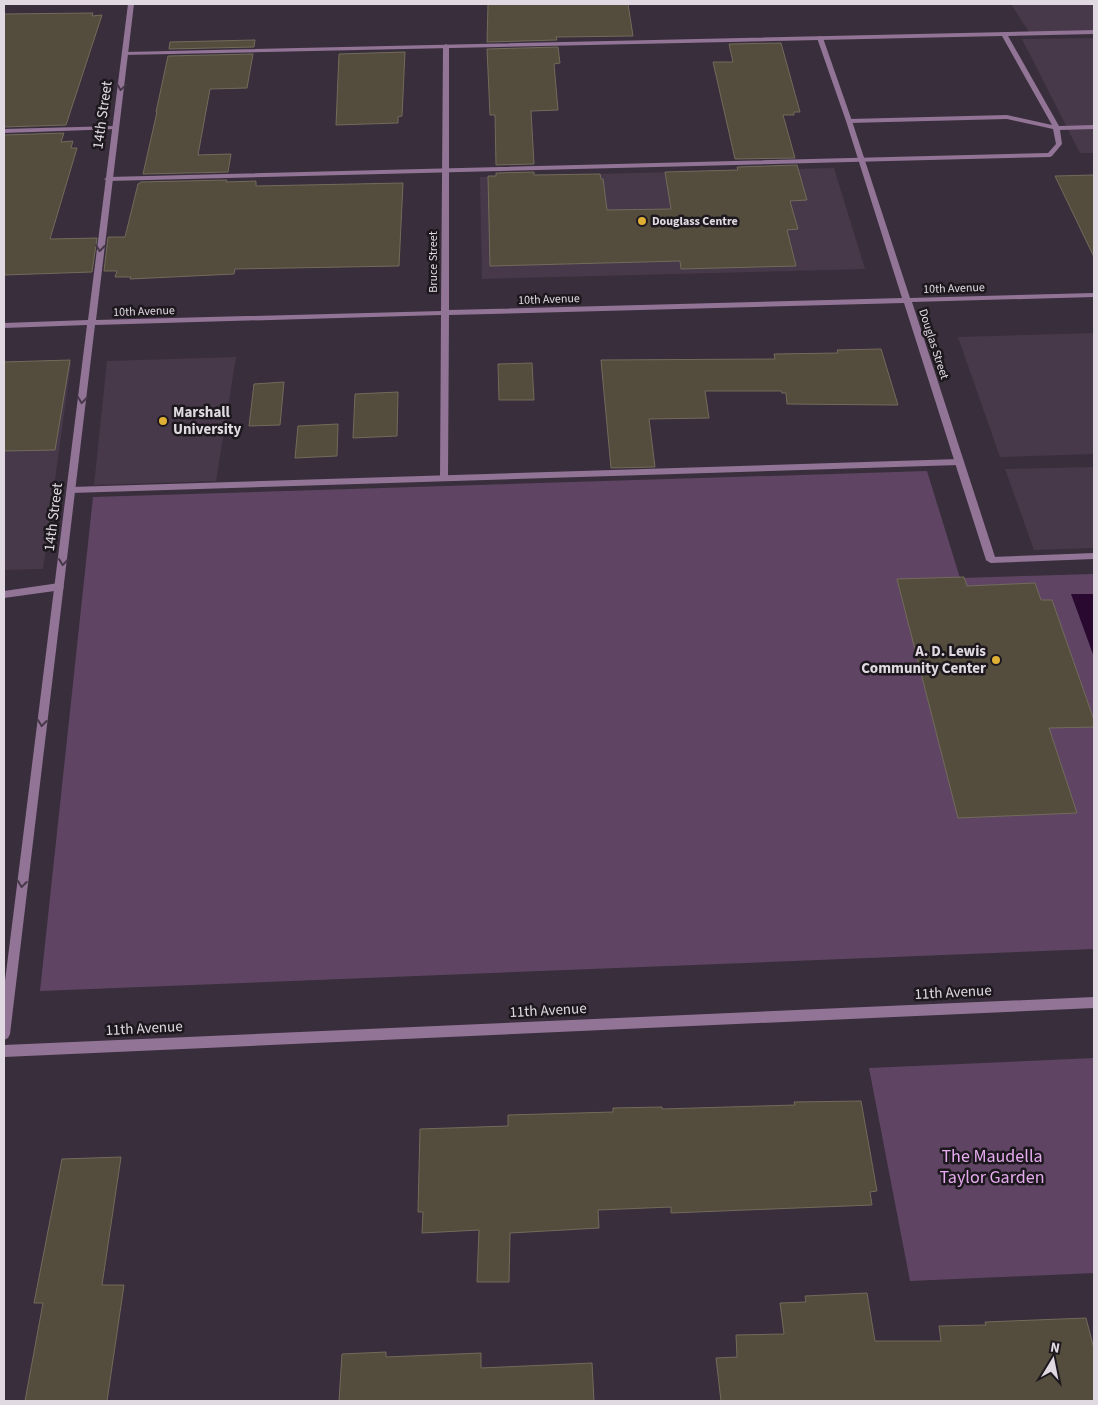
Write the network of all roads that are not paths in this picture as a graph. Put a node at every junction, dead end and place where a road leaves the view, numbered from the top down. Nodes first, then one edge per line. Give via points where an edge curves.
1 (131, 4) edge
2 (1094, 32) edge
3 (1004, 34) junction
4 (820, 38) junction
5 (446, 46) junction
6 (125, 54) junction
7 (849, 121) junction
8 (1094, 127) edge
9 (115, 128) junction
10 (1056, 128) junction
11 (4, 131) edge
12 (861, 160) junction
13 (446, 172) junction
14 (108, 179) junction
15 (1094, 295) edge
16 (907, 300) junction
17 (445, 313) junction
18 (91, 324) junction
19 (4, 325) edge
20 (960, 462) junction
21 (444, 478) junction
22 (71, 490) junction
23 (1094, 556) edge
24 (59, 588) junction
25 (4, 595) edge
26 (1094, 1002) edge
27 (4, 1034) edge
28 (4, 1051) edge

1 - 6 street, 14th Street
2 - 3 street
3 - 4 street
3 - 10 street
4 - 5 street
4 - 7 street, Douglas Street
5 - 6 street
5 - 13 street, Bruce Street
6 -> 9 street, 14th Street
7 - 10 street via 1007,117
7 - 12 street, Douglas Street
8 - 10 street
9 - 11 street
9 - 14 street, 14th Street
10 - 12 street via 1059,144 1050,155 1041,157
12 - 13 street
12 - 16 street, Douglas Street
13 - 14 street
13 - 17 street, Bruce Street
14 -> 18 street, 14th Street
15 - 16 street, 10th Avenue
16 - 17 street, 10th Avenue
16 - 20 street, Douglas Street
17 - 18 street, 10th Avenue
17 - 21 street, Bruce Street
18 - 19 street, 10th Avenue
18 -> 22 street, 14th Street
20 - 21 street
20 - 23 street, Douglas Street via 991,560
21 - 22 street
22 -> 24 street, 14th Street
24 - 25 street
24 -> 27 street, 14th Street
26 - 28 street, 11th Avenue

